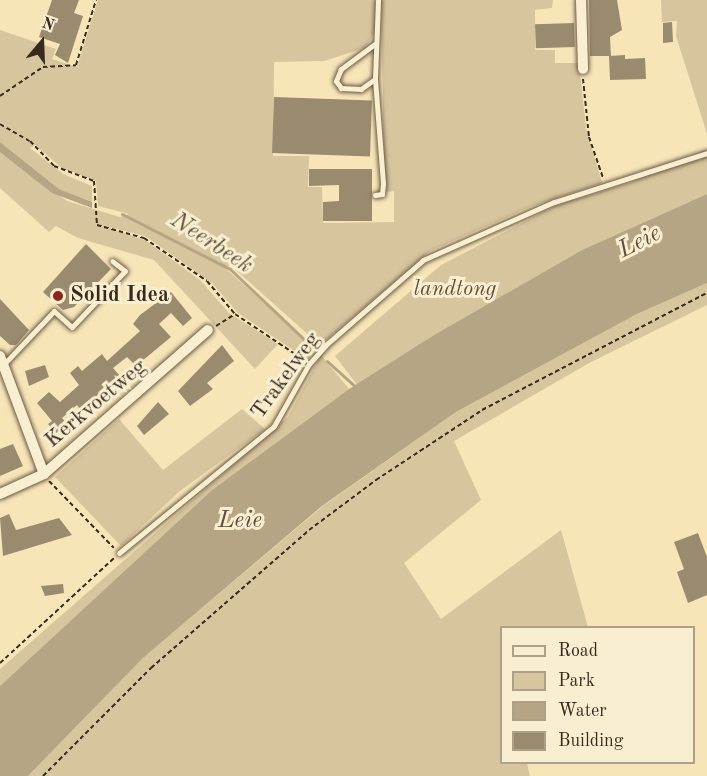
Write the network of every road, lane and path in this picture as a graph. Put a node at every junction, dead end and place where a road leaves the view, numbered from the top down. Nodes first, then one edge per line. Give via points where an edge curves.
1 (96, 0) edge
2 (378, 0) edge
3 (581, 0) edge
4 (376, 44) junction
5 (583, 69) joint
6 (375, 79) junction
7 (0, 96) edge
8 (0, 124) edge
9 (707, 153) edge
10 (606, 187) junction
11 (375, 195) dead end
12 (112, 261) dead end
13 (707, 293) edge
14 (235, 314) junction
15 (208, 330) joint
16 (2, 360) edge
17 (309, 364) junction
18 (44, 474) junction
19 (0, 494) edge
20 (120, 553) junction
21 (0, 663) edge
22 (43, 776) edge

1 - 7 path via 76,65 43,67
2 - 4 lane
3 - 5 street
4 - 6 lane
4 - 6 lane via 341,69 336,81 341,88 351,90 362,89
5 - 10 path via 589,137
6 - 11 lane via 383,184 382,194
8 - 14 path via 30,141 54,166 94,181 97,225 144,238 207,281
9 - 10 lane, Trakelweg
10 - 17 lane, Trakelweg via 554,202 423,260
12 - 16 lane via 125,271 72,327 54,311
13 - 22 path via 475,414 376,480 309,530 159,660
14 - 15 path
14 - 17 path
15 - 18 street, Kerkvoetweg
16 - 18 street
17 - 20 lane, Trakelweg via 274,426
18 - 19 street, Kerkvoetweg
18 - 20 path
20 - 21 path

